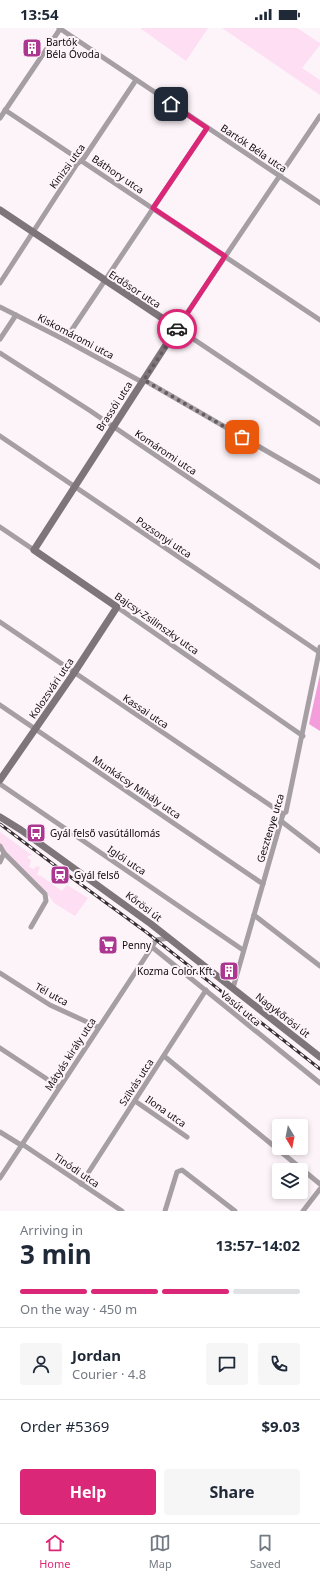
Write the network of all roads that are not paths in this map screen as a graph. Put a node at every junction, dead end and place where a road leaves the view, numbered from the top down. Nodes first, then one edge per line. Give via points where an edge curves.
1 (60, 28) edge
2 (136, 80) junction
3 (2, 114) edge
4 (320, 116) edge
5 (207, 128) junction
6 (82, 160) junction
7 (280, 176) junction
8 (320, 203) edge
9 (153, 208) junction
10 (0, 210) edge
11 (33, 232) junction
12 (225, 256) junction
13 (104, 280) junction
14 (0, 283) edge
15 (0, 307) edge
16 (16, 315) junction
17 (320, 320) edge
18 (177, 328) junction
19 (0, 339) edge
20 (65, 340) junction
21 (0, 353) edge
22 (143, 381) junction
23 (320, 424) edge
24 (113, 427) junction
25 (0, 436) edge
26 (320, 482) edge
27 (74, 487) junction
28 (0, 526) edge
29 (34, 550) junction
30 (320, 567) edge
31 (117, 607) junction
32 (0, 622) edge
33 (319, 650) edge
34 (74, 673) junction
35 (0, 705) edge
36 (36, 729) junction
37 (303, 736) junction
38 (0, 780) edge
39 (0, 784) edge
40 (283, 814) junction
41 (0, 817) edge
42 (281, 821) junction
43 (0, 846) edge
44 (320, 852) edge
45 (4, 853) junction
46 (0, 862) edge
47 (263, 884) junction
48 (254, 914) junction
49 (262, 921) junction
50 (252, 922) junction
51 (31, 927) dead end
52 (155, 927) junction
53 (169, 938) junction
54 (156, 940) junction
55 (152, 947) junction
56 (244, 950) junction
57 (320, 966) edge
58 (0, 973) edge
59 (233, 988) junction
60 (206, 990) junction
61 (98, 1027) junction
62 (0, 1048) edge
63 (164, 1056) junction
64 (320, 1057) edge
65 (320, 1083) edge
66 (59, 1087) junction
67 (135, 1101) junction
68 (0, 1132) edge
69 (187, 1137) dead end
70 (22, 1145) junction
71 (0, 1178) edge
72 (81, 1184) junction
73 (320, 1184) edge
74 (320, 1189) edge
75 (119, 1210) edge
76 (165, 1211) edge
77 (235, 1211) edge
78 (303, 1211) edge

1 - 2 street, Bartók Béla utca
1 - 3 street
2 - 5 street, Bartók Béla utca
2 - 6 street, Kinizsi utca
3 - 6 street, Báthory utca
4 - 7 street, Brassói utca
5 - 7 street, Bartók Béla utca
5 - 9 street
6 - 9 street, Báthory utca
6 - 11 street, Kinizsi utca
7 - 8 street, Bartók Béla utca
7 - 12 street, Brassói utca
9 - 12 street, Báthory utca
9 - 13 street
10 - 11 street, Erdősor utca
11 - 13 street, Erdősor utca
11 - 14 street, Kinizsi utca
12 - 17 street, Báthory utca
12 - 18 street, Brassói utca
13 - 18 street, Erdősor utca
13 - 20 street
15 - 16 street, Kiskomáromi utca
16 - 19 street
16 - 20 street, Kiskomáromi utca
18 - 22 street, Brassói utca
18 - 23 street, Erdősor utca
20 - 22 street, Kiskomáromi utca
21 - 24 street, Komáromi utca
22 - 24 street, Brassói utca
22 - 26 street, Kiskomáromi utca
24 - 27 street, Brassói utca
24 - 30 street, Komáromi utca
25 - 27 street, Pozsonyi utca
27 - 29 street, Brassói utca
27 - 33 street, Pozsonyi utca
28 - 29 street, Bajcsy-Zsilinszky utca
29 - 31 street, Bajcsy-Zsilinszky utca
31 - 34 street, Kolozsvári utca
31 - 37 street, Bajcsy-Zsilinszky utca
32 - 34 street, Kassai utca
33 - 37 street, Gesztenye utca
34 - 36 street, Kolozsvári utca
34 - 40 street, Kassai utca
35 - 36 street, Munkácsy Mihály utca
36 - 38 street, Kolozsvári utca
36 - 47 street, Munkácsy Mihály utca
37 - 40 street, Gesztenye utca via 286,812
39 - 56 street, Iglói utca
40 - 42 street, Gesztenye utca
41 - 52 street, Kőrösi út
42 - 44 street
42 - 47 street, Gesztenye utca
43 - 45 street
45 - 46 street
45 - 51 street via 45,894 46,901
47 - 48 street, Gesztenye utca
48 - 49 street
48 - 50 street, Gesztenye utca
49 - 50 street
49 - 57 street
50 - 56 street, Gesztenye utca
52 - 53 street, Kőrösi út
52 - 54 street
53 - 54 street
53 - 59 street, Kőrösi út
54 - 55 street, Mátyás király utca
55 - 60 street, Vasút utca
55 - 61 street, Mátyás király utca
56 - 59 street, Gesztenye utca
58 - 61 street, Tél utca via 50,1005
59 - 64 street, Nagykőrösi út
60 - 63 street, Szilvás utca
60 - 65 street, Vasút utca
61 - 66 street, Mátyás király utca
62 - 66 street
63 - 67 street, Szilvás utca
63 - 73 street
66 - 70 street, Mátyás király utca
67 - 69 street, Ilona utca
67 - 72 street, Szilvás utca
68 - 70 street, Tinódi utca
70 - 71 street, Mátyás király utca
70 - 72 street, Tinódi utca
72 - 75 street, Tinódi utca
74 - 78 street
76 - 77 street via 177,1172 182,1170

